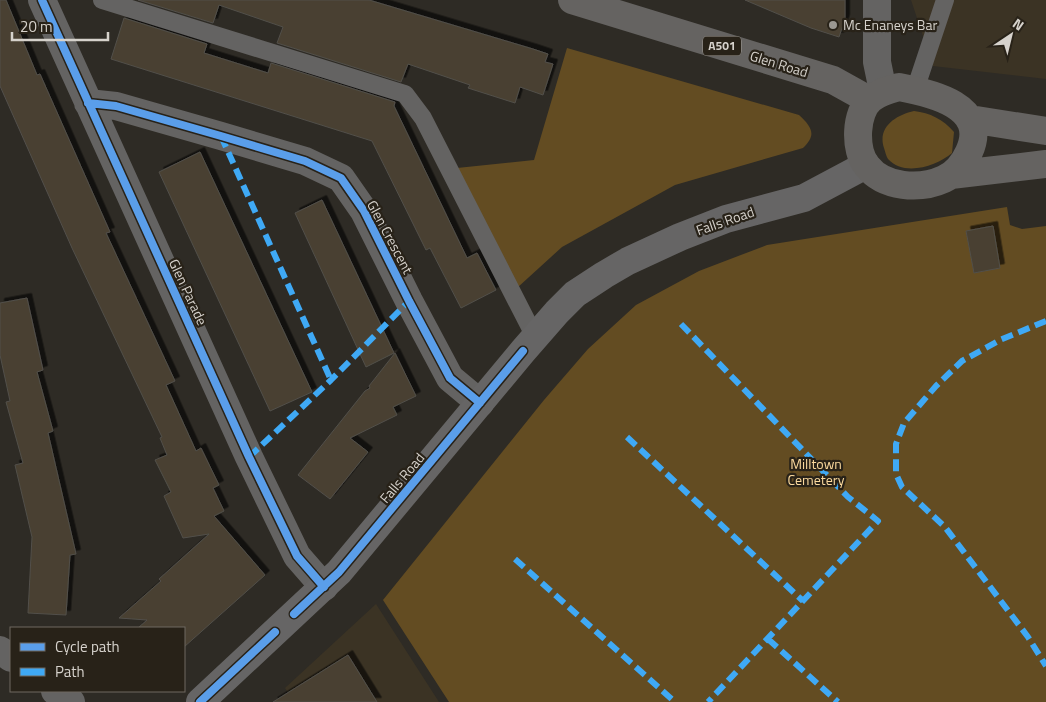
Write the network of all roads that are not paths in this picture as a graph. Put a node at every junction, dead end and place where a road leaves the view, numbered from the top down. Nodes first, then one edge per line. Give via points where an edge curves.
1 (42, 0) edge
2 (102, 0) edge
3 (572, 0) edge
4 (877, 0) edge
5 (944, 0) edge
6 (915, 90) junction
7 (876, 95) junction
8 (88, 103) junction
9 (970, 119) junction
10 (1046, 130) edge
11 (1046, 164) edge
12 (866, 165) junction
13 (951, 175) junction
14 (535, 337) junction
15 (480, 403) junction
16 (324, 586) junction
17 (56, 692) edge
18 (71, 702) edge
19 (200, 702) edge

1 - 8 street, Glen Parade
2 - 14 lane via 405,94 423,118
3 - 7 main road, Glen Road / A501
4 - 7 street
5 - 6 lane
6 - 7 main road via 899,87
6 - 9 main road via 944,99 960,108
7 - 12 main road via 860,118 858,136
8 - 15 street, Glen Crescent via 116,106 204,131 305,161 341,178 364,211 450,378
8 - 16 street, Glen Parade via 297,556
9 - 10 main road
9 - 13 main road via 972,145 966,158
11 - 13 main road
12 - 13 main road via 886,180 915,186
12 - 14 main road, Falls Road via 804,198 726,220 628,261 575,294
14 - 15 main road, Falls Road
15 - 16 main road, Falls Road via 416,482
16 - 19 main road, Falls Road
17 - 18 street

